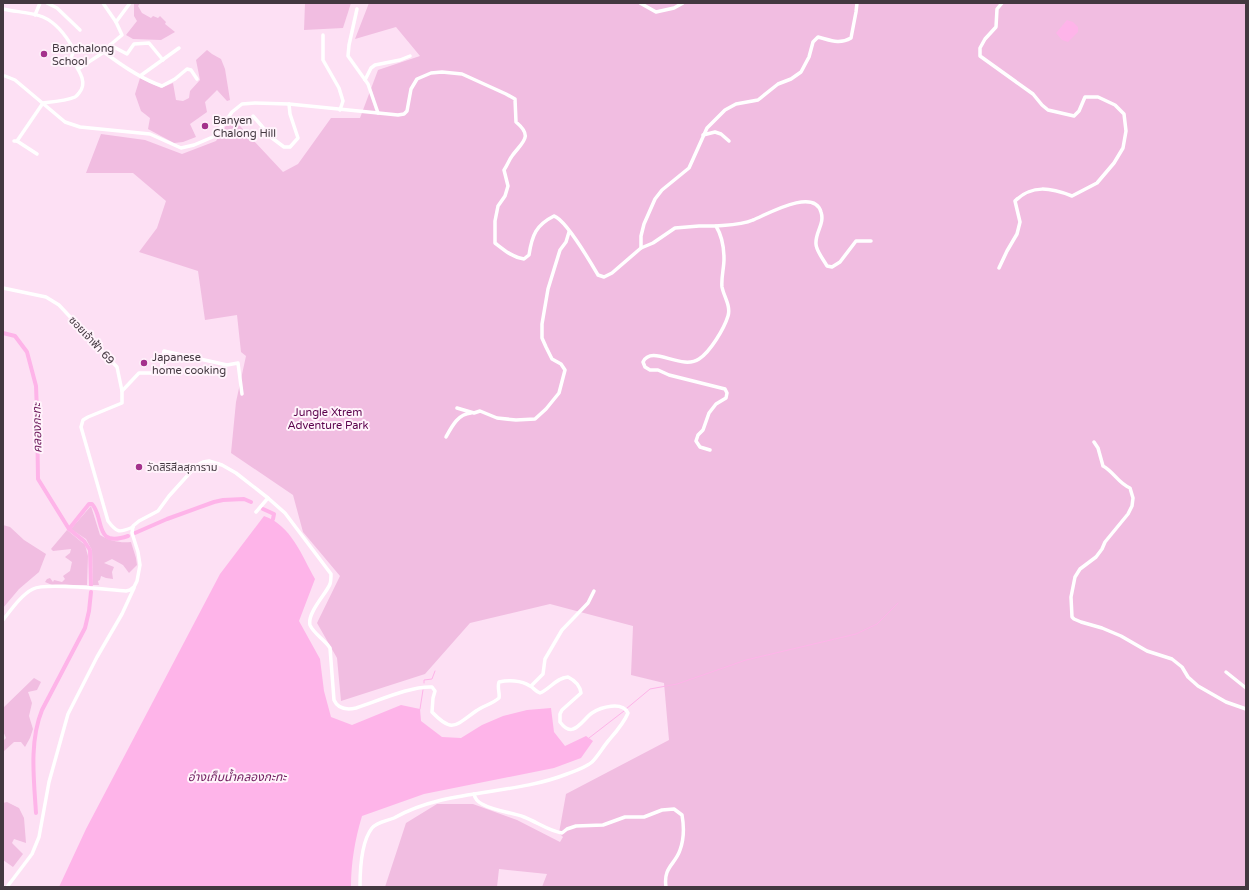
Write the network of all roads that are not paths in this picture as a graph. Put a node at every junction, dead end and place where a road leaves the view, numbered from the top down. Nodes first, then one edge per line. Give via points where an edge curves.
1 (40, 3) edge
2 (47, 3) edge
3 (103, 3) edge
4 (130, 3) edge
5 (640, 3) edge
6 (683, 3) edge
7 (857, 3) edge
8 (1002, 3) edge
9 (3, 9) edge
10 (357, 9) dead end
11 (35, 15) junction
12 (116, 22) junction
13 (80, 30) dead end
14 (323, 35) dead end
15 (110, 44) junction
16 (179, 48) dead end
17 (104, 52) junction
18 (410, 56) dead end
19 (162, 60) junction
20 (78, 69) junction
21 (5, 76) dead end
22 (140, 76) junction
23 (197, 79) dead end
24 (365, 80) junction
25 (43, 103) junction
26 (288, 104) junction
27 (340, 110) junction
28 (378, 113) junction
29 (253, 116) dead end
30 (703, 136) junction
31 (729, 141) dead end
32 (37, 154) dead end
33 (716, 226) junction
34 (569, 232) junction
35 (871, 242) dead end
36 (641, 248) junction
37 (999, 268) dead end
38 (3, 288) edge
39 (122, 391) junction
40 (242, 394) dead end
41 (457, 408) dead end
42 (474, 412) junction
43 (446, 437) dead end
44 (1094, 442) dead end
45 (710, 450) dead end
46 (268, 498) junction
47 (256, 512) dead end
48 (133, 526) junction
49 (134, 587) junction
50 (594, 591) dead end
51 (3, 620) edge
52 (1226, 672) dead end
53 (530, 686) junction
54 (1246, 688) edge
55 (1246, 709) edge
56 (474, 794) junction
57 (7, 887) edge
58 (360, 887) edge
59 (666, 887) edge

1 - 11 street
2 - 13 street via 57,8
3 - 12 street
4 - 12 street
5 - 6 street via 656,12
7 - 30 street via 850,38 834,42 818,37 813,42 801,72 778,84 758,100 736,104 725,110 707,128
8 - 37 street via 997,9 996,26 984,39 980,56 1033,94 1048,110 1074,116 1085,97 1098,97 1107,101 1123,114 1126,131 1123,148 1114,164 1097,182 1072,196 1046,189 1029,191 1015,201 1020,222 1017,234
9 - 11 street
10 - 24 street via 348,56
11 - 20 street via 47,19 63,33 74,50 71,58
12 - 15 street via 122,35
14 - 27 street via 323,60 340,88 343,101
15 - 17 street
15 - 19 street via 127,54 134,44 149,43
16 - 19 street
17 - 20 street
17 - 22 street
18 - 24 street via 375,65
19 - 22 street
20 - 25 street via 83,84 76,97
21 - 25 street via 15,80
22 - 23 street via 162,86 189,69
24 - 28 street
25 - 26 street via 65,122 80,127 150,134 181,148 215,136 232,112 242,104
25 - 32 street via 16,141
26 - 27 street
26 - 29 street via 298,138 290,147 284,148 272,138
27 - 28 street
28 - 34 street via 404,114 407,111 411,89 417,79 430,73 462,74 515,99 516,122 524,129 525,136 504,170 508,186 498,206 495,243 516,258 524,259 529,255 534,233 545,220 558,217
30 - 31 street via 715,132
30 - 36 street via 689,168 666,186 655,199 644,224
33 - 35 street via 752,221 793,203 810,202 820,207 822,212 823,220 816,246 828,266 832,267 840,262 856,241
33 - 36 street via 674,228
33 - 45 street via 720,233 724,259 722,286 728,305 728,315 723,328 705,356 695,362 680,362 657,355 650,355 643,362 650,370 725,389 726,398 716,404 709,413 696,441 700,447
34 - 36 street via 598,275 604,277
34 - 42 street via 560,250 548,289 542,324 542,338 546,348 552,359 565,370 559,393 535,419 497,418 480,411
38 - 39 street, ซอยเจ้าฟ้า 69 via 46,297 59,305 117,367
39 - 40 street via 139,373 161,371 164,351 227,364 238,363
39 - 48 street via 122,404 88,417 83,420 81,427 108,520 115,530 122,531
41 - 42 street
42 - 43 street via 458,418
44 - 55 street via 1103,466 1130,488 1132,506 1102,549 1074,577 1072,617 1074,620 1121,636 1147,651 1172,659 1198,686 1226,702
46 - 47 street
46 - 48 street via 236,473 209,460 197,465 158,511
46 - 53 street via 285,514 331,574 331,582 312,613 310,624 330,648 332,692 336,704 348,710 423,686 432,687 436,691 432,712 445,724 454,726 499,698 499,682 508,680
48 - 49 street via 132,533 140,565
49 - 51 street via 126,591 52,586 35,588 21,598
49 - 57 street via 68,714 49,782 39,837 32,854
50 - 53 street via 588,603 562,630 545,659 543,674
52 - 54 street
53 - 56 street via 540,693 563,677 574,680 582,693 562,710 560,719 562,725 569,730 574,729 592,712 600,709 620,707 628,713 591,763 582,768 552,780
56 - 58 street via 446,798 412,808 373,826 362,857
56 - 59 street via 482,804 562,833 576,826 603,825 625,817 644,817 662,810 674,809 682,815 683,837 680,851 668,868

